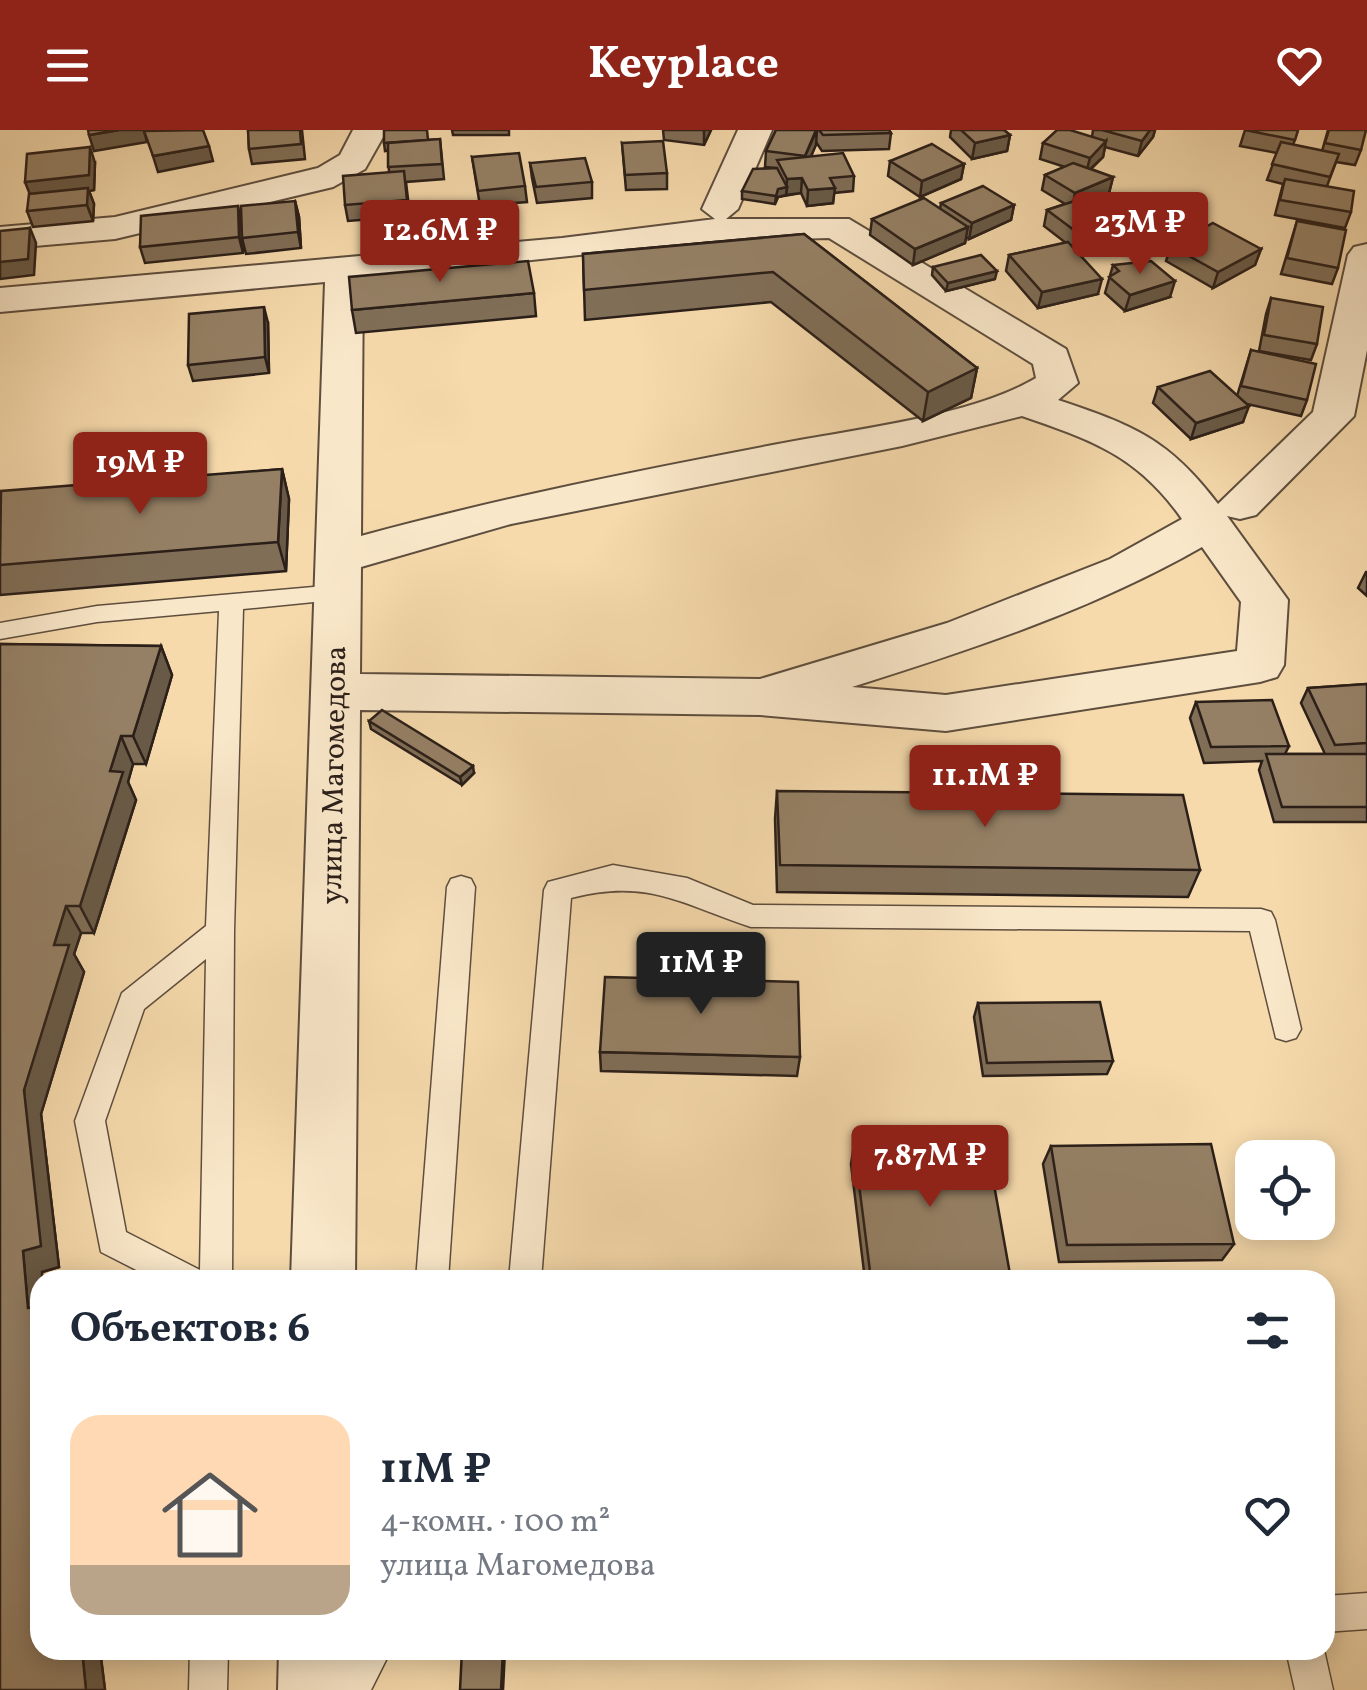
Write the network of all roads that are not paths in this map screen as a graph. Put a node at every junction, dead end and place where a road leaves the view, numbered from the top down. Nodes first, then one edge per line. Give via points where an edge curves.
1 (370, 130) edge
2 (754, 130) edge
3 (720, 209) dead end
4 (0, 238) edge
5 (1367, 256) edge
6 (344, 270) junction
7 (0, 300) edge
8 (1024, 403) junction
9 (1224, 514) junction
10 (339, 575) junction
11 (231, 602) junction
12 (0, 631) edge
13 (334, 692) junction
14 (760, 697) junction
15 (460, 887) dead end
16 (220, 931) junction
17 (1286, 1028) dead end
18 (168, 1270) edge
19 (216, 1270) edge
20 (323, 1270) edge
21 (433, 1270) edge
22 (526, 1270) edge
23 (1367, 1611) edge
24 (1335, 1613) edge
25 (209, 1660) edge
26 (316, 1660) edge
27 (366, 1660) edge
28 (1307, 1660) edge
29 (208, 1690) edge
30 (316, 1690) edge
31 (350, 1690) edge
32 (1314, 1690) edge

1 - 4 street via 346,171 320,180 115,228
2 - 3 street
5 - 9 street via 1333,416
6 - 7 street
6 - 8 street via 711,230 836,227 1052,358 1057,383
6 - 10 street, улица Магомедова
8 - 9 street via 1116,434
8 - 10 street via 508,510
9 - 14 street via 1126,570 964,635
9 - 14 street via 1266,600 1260,665 946,714
10 - 11 lane
10 - 13 street, улица Магомедова
11 - 12 lane
11 - 16 lane
13 - 14 street
13 - 20 street, улица Магомедова
15 - 21 lane
16 - 18 lane via 132,1002 90,1121 112,1242
16 - 19 lane
17 - 22 lane via 1261,920 750,916 687,890 613,876 558,890
23 - 24 lane
25 - 29 lane
26 - 30 street
27 - 31 lane
28 - 32 lane

